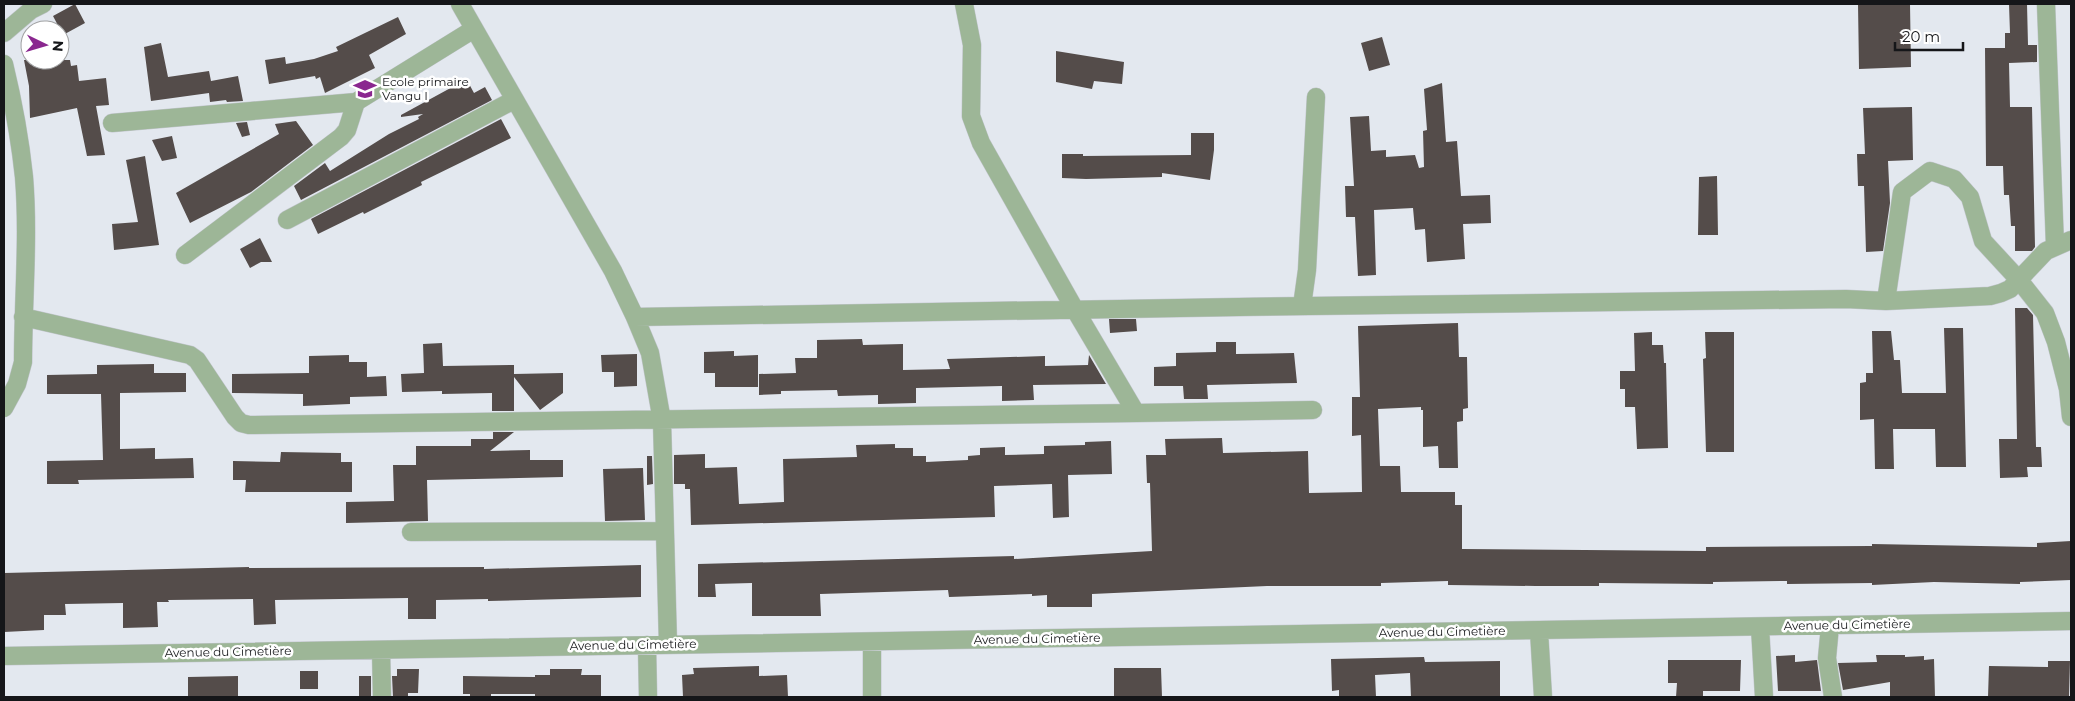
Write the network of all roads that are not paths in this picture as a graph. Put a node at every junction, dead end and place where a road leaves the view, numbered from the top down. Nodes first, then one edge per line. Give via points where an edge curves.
1 (43, 4) edge
2 (460, 4) edge
3 (964, 4) edge
4 (2046, 4) edge
5 (474, 29) junction
6 (4, 33) edge
7 (4, 64) edge
8 (1316, 97) dead end
9 (514, 100) junction
10 (356, 102) junction
11 (112, 123) dead end
12 (287, 220) dead end
13 (2063, 243) edge
14 (185, 255) dead end
15 (2019, 280) junction
16 (1886, 301) junction
17 (1302, 306) junction
18 (1074, 308) junction
19 (635, 317) junction
20 (23, 318) junction
21 (4, 408) edge
22 (1312, 410) dead end
23 (1136, 413) junction
24 (2071, 417) edge
25 (662, 421) junction
26 (664, 531) junction
27 (411, 532) dead end
28 (2071, 621) edge
29 (1830, 626) junction
30 (1760, 627) junction
31 (1539, 631) junction
32 (872, 642) junction
33 (668, 644) junction
34 (647, 645) junction
35 (381, 650) junction
36 (4, 656) edge
37 (382, 697) edge
38 (648, 697) edge
39 (872, 697) edge
40 (1543, 697) edge
41 (1764, 697) edge
42 (1833, 697) edge

1 - 6 street
2 - 5 street
3 - 18 street via 972,45 973,124
4 - 13 street
5 - 9 street
5 - 10 street
7 - 20 street via 13,98 24,177
8 - 17 street via 1307,270
9 - 12 street
9 - 19 street via 613,271
10 - 11 street
10 - 14 street via 347,130 341,137
13 - 15 street via 2046,251
15 - 16 street via 2010,289 1990,296
15 - 16 street via 1982,241 1970,197 1954,179 1930,172 1902,192
15 - 24 street via 2045,313 2066,380
16 - 17 street
17 - 18 street
18 - 19 street
18 - 23 street
19 - 25 street via 650,352
20 - 21 street via 23,362 17,384
20 - 25 street via 190,355 197,360 235,417 249,425
22 - 23 street
23 - 25 street
25 - 26 street
26 - 27 street
26 - 33 street
28 - 29 street, Avenue du Cimetière
29 - 30 street, Avenue du Cimetière
29 - 42 street via 1828,658
30 - 31 street, Avenue du Cimetière
30 - 41 street
31 - 32 street, Avenue du Cimetière
31 - 40 street
32 - 33 street, Avenue du Cimetière
32 - 39 street
33 - 34 street, Avenue du Cimetière
34 - 35 street, Avenue du Cimetière
34 - 38 street
35 - 36 street, Avenue du Cimetière
35 - 37 street

